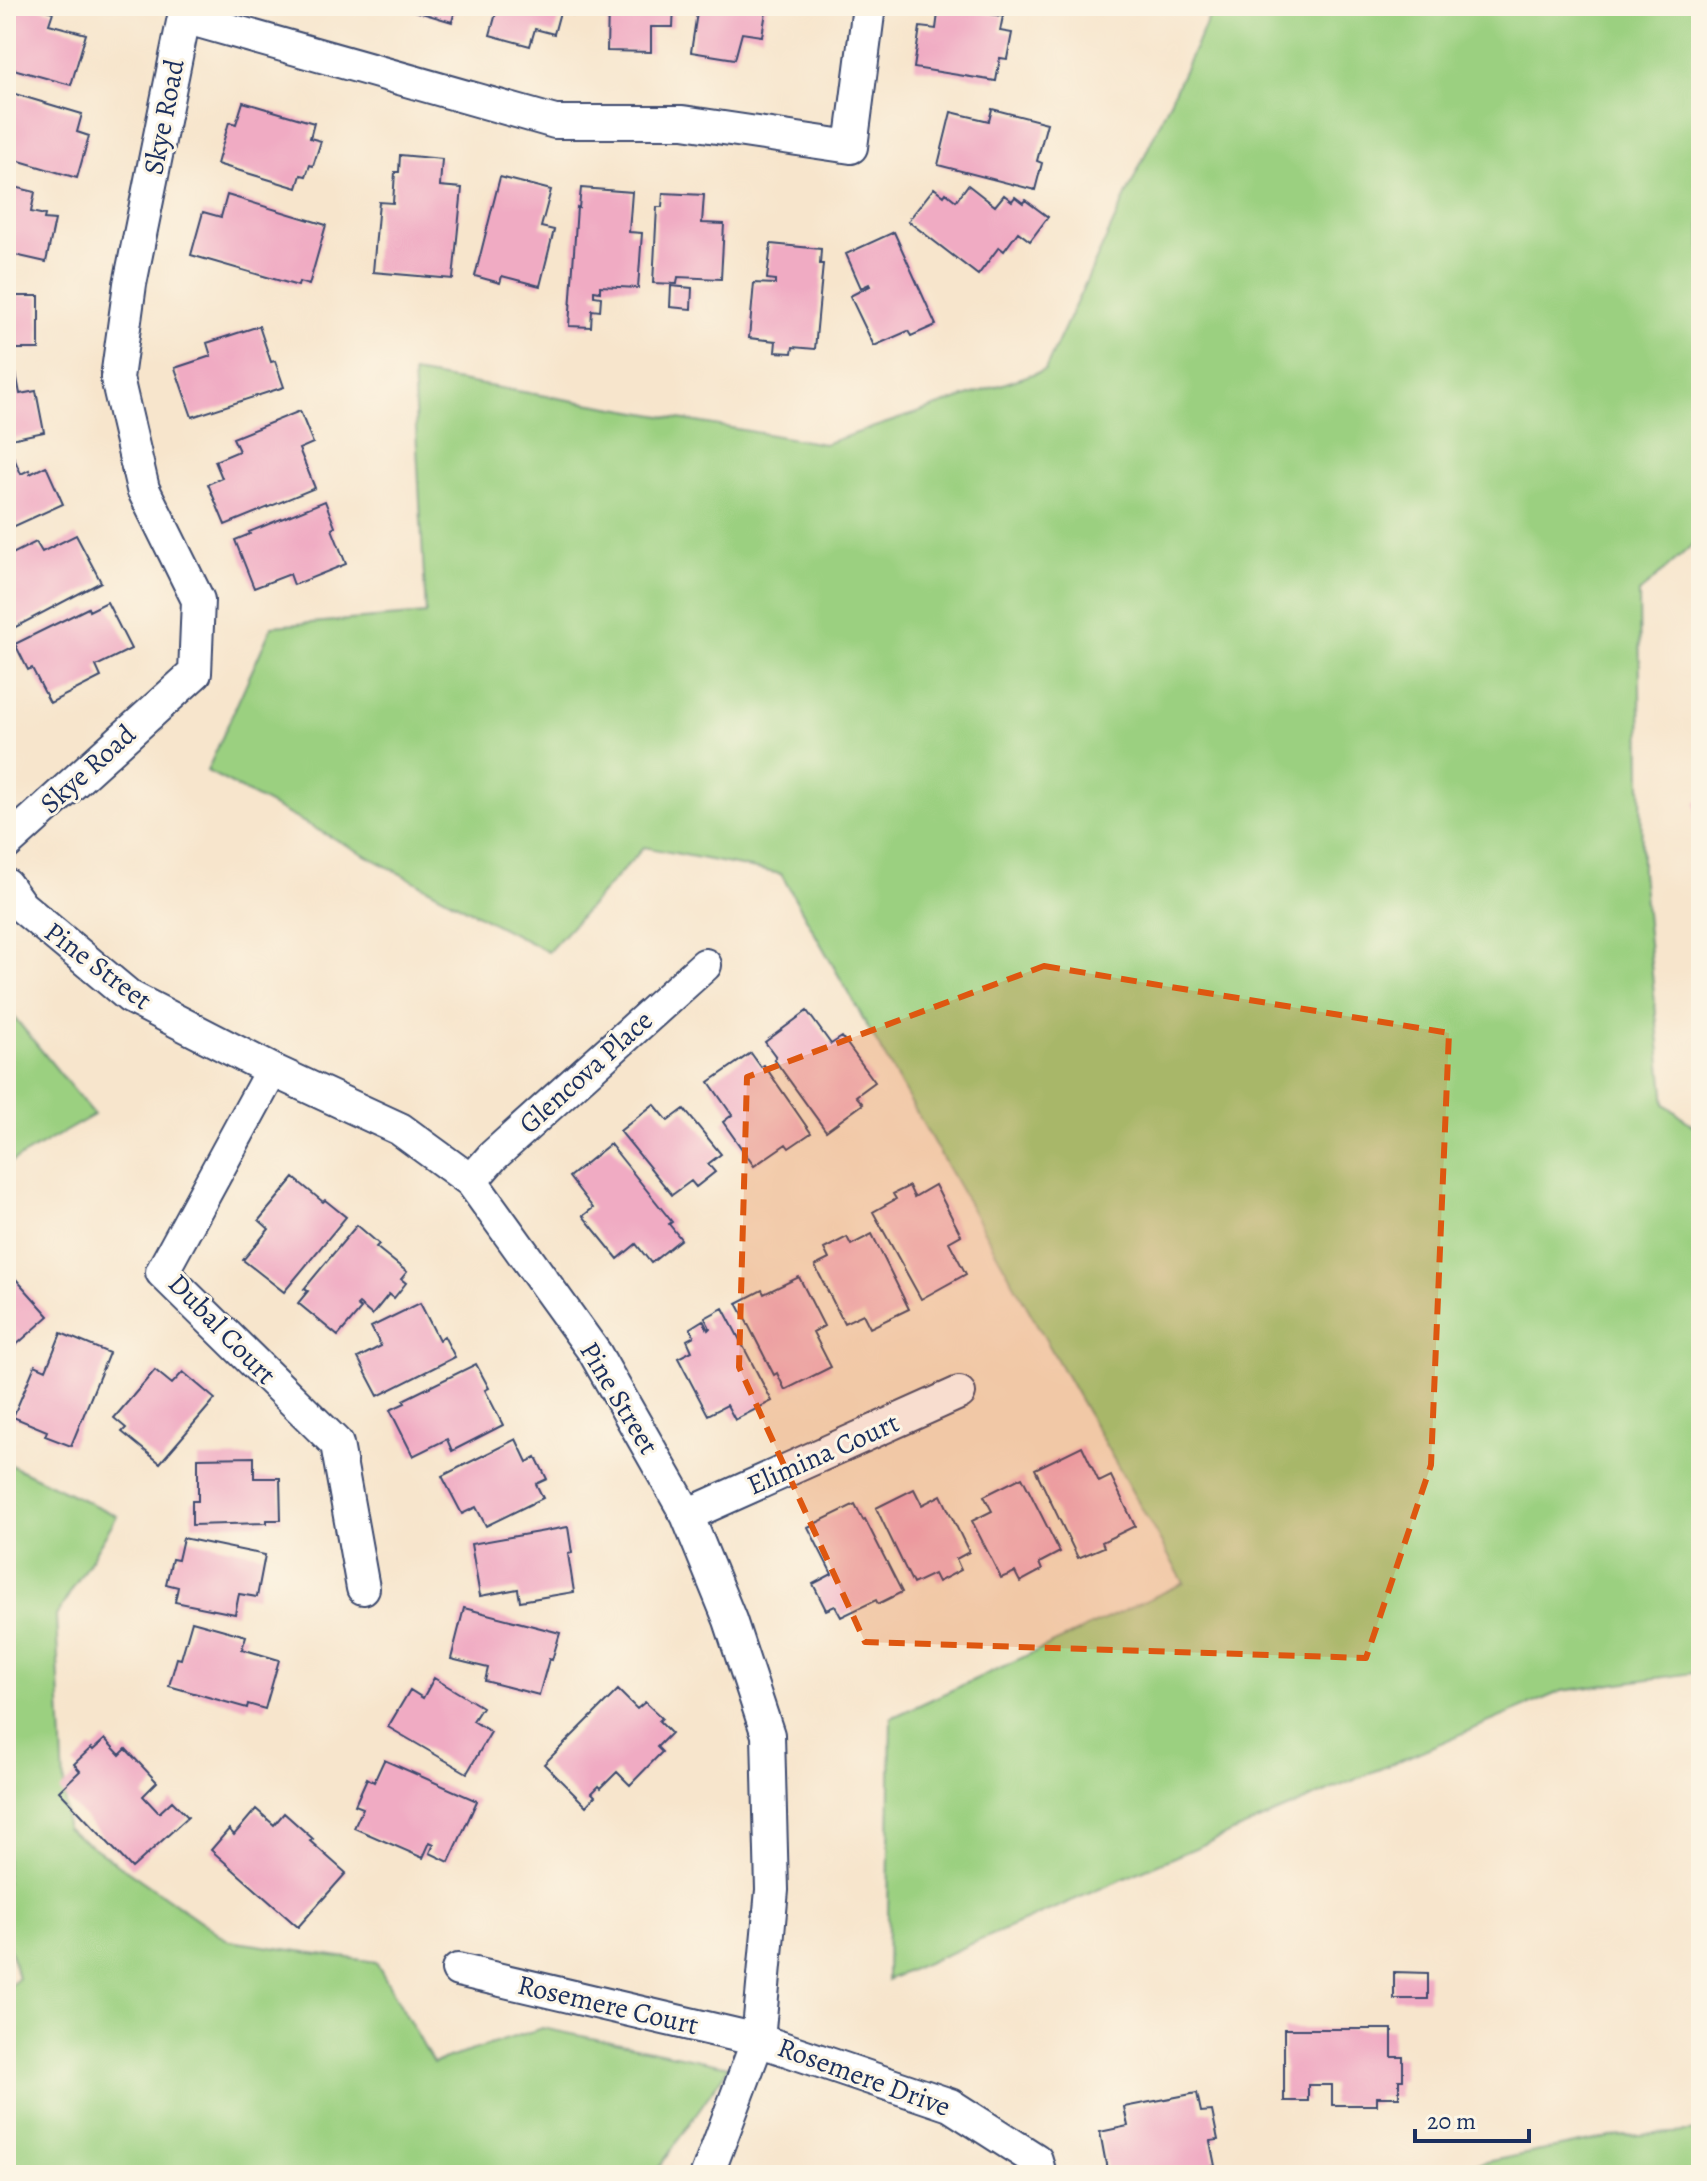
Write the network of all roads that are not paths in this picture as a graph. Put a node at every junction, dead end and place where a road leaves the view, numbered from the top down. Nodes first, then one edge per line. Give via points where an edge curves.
1 (869, 6) edge
2 (6, 844) edge
3 (6, 885) edge
4 (705, 965) dead end
5 (272, 1070) junction
6 (471, 1181) junction
7 (959, 1393) dead end
8 (687, 1515) junction
9 (363, 1588) dead end
10 (458, 1970) dead end
11 (758, 2040) junction
12 (707, 2175) edge
13 (1040, 2175) edge

1 - 2 street, Skye Road via 851,147 683,122 555,122 184,17 130,284 117,378 143,489 198,600 195,673
3 - 5 street, Pine Street via 21,906 130,997
4 - 6 street, Glencova Place
5 - 6 street, Pine Street via 400,1129
5 - 9 street, Dubal Court via 162,1272 337,1444
6 - 8 street, Pine Street via 595,1353
7 - 8 street, Elimina Court
8 - 11 street, Pine Street via 730,1620 768,1735 772,1890
10 - 11 street, Rosemere Court
11 - 12 street, Pine Street
11 - 13 street, Rosemere Drive via 950,2105 1036,2160

